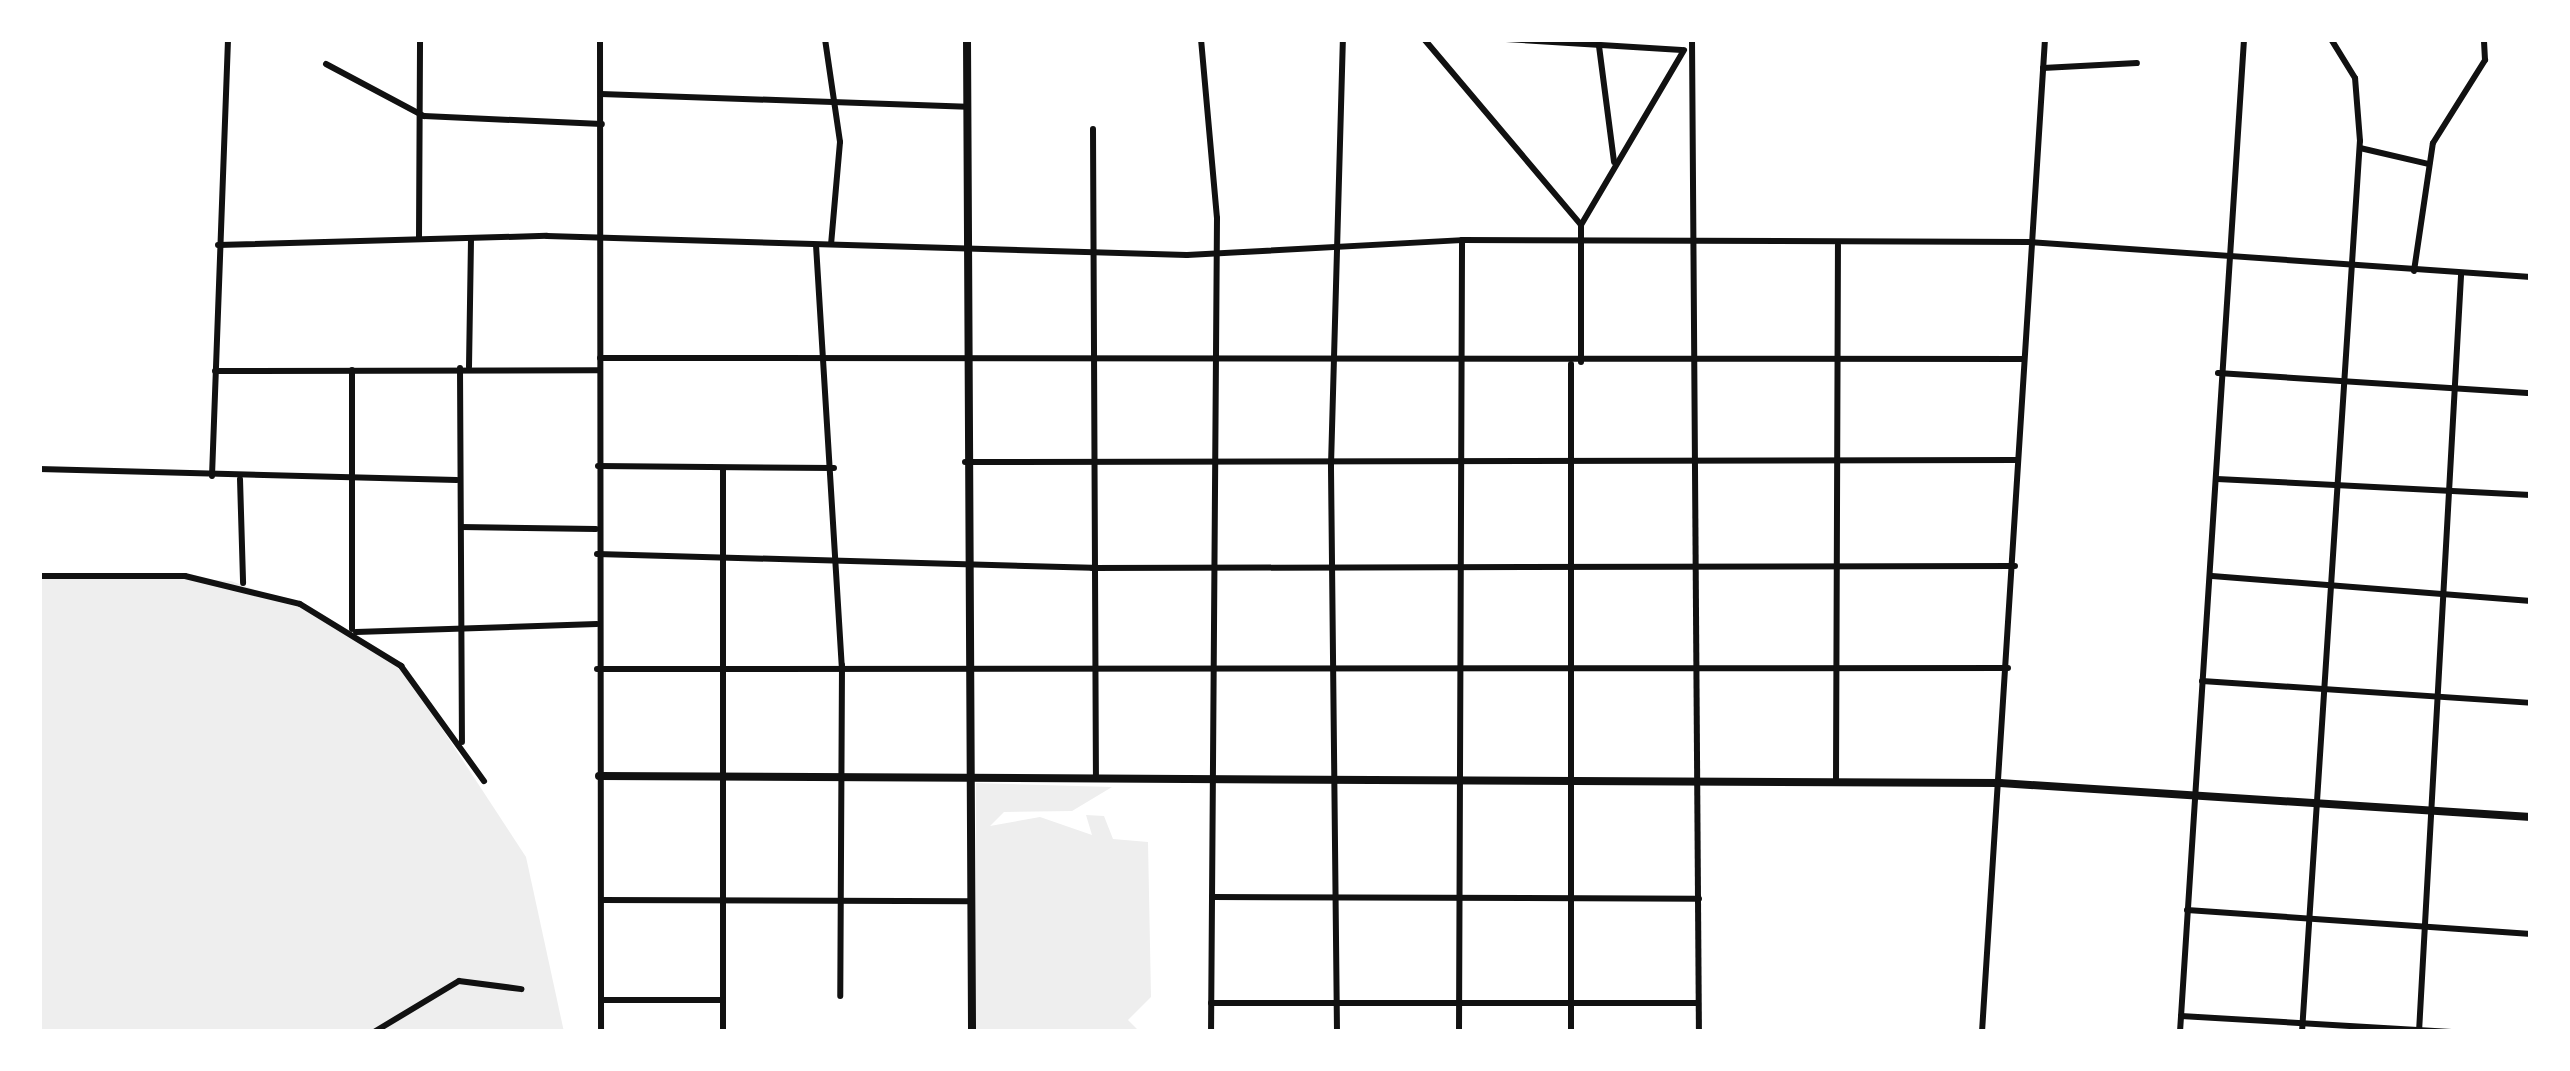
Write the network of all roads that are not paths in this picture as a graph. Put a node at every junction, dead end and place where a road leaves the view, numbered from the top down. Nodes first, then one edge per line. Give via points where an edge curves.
1 (228, 39) edge
2 (420, 39) edge
3 (600, 39) edge
4 (825, 39) edge
5 (967, 39) edge
6 (1201, 39) edge
7 (1343, 39) edge
8 (1424, 39) edge
9 (1506, 39) edge
10 (1692, 39) edge
11 (2045, 39) edge
12 (2244, 39) edge
13 (2284, 39) edge
14 (2317, 39) edge
15 (2331, 39) edge
16 (2484, 39) edge
17 (1594, 44) edge
18 (1688, 51) junction
19 (2138, 63) dead end
20 (326, 64) dead end
21 (2043, 68) junction
22 (601, 94) junction
23 (832, 97) junction
24 (967, 107) junction
25 (415, 113) junction
26 (602, 124) junction
27 (1093, 129) dead end
28 (2360, 148) junction
29 (2429, 164) junction
30 (1615, 166) junction
31 (1581, 226) junction
32 (419, 238) junction
33 (598, 238) junction
34 (471, 239) junction
35 (1462, 240) junction
36 (2030, 242) junction
37 (1838, 243) junction
38 (816, 244) junction
39 (1338, 244) junction
40 (218, 245) junction
41 (831, 245) junction
42 (1579, 245) junction
43 (1699, 245) junction
44 (966, 251) junction
45 (1091, 254) junction
46 (1216, 254) junction
47 (2224, 258) junction
48 (2353, 270) junction
49 (2414, 272) junction
50 (2461, 274) junction
51 (2531, 277) edge
52 (600, 358) junction
53 (1700, 358) junction
54 (1831, 358) junction
55 (967, 359) junction
56 (2024, 359) junction
57 (819, 360) junction
58 (1094, 360) junction
59 (1458, 360) junction
60 (1213, 362) junction
61 (1334, 362) junction
62 (1576, 362) junction
63 (465, 368) junction
64 (352, 370) junction
65 (599, 370) junction
66 (215, 371) junction
67 (2218, 373) junction
68 (2345, 381) junction
69 (2457, 387) junction
70 (2531, 393) edge
71 (2017, 460) junction
72 (965, 462) junction
73 (1207, 462) junction
74 (1829, 462) junction
75 (1569, 463) junction
76 (1458, 464) junction
77 (1094, 465) junction
78 (1331, 465) junction
79 (1698, 465) junction
80 (598, 466) junction
81 (723, 468) junction
82 (835, 468) junction
83 (39, 469) edge
84 (212, 476) junction
85 (240, 479) junction
86 (350, 479) junction
87 (2216, 479) junction
88 (457, 480) junction
89 (2340, 483) junction
90 (2447, 489) junction
91 (2531, 495) edge
92 (461, 527) junction
93 (597, 529) junction
94 (597, 554) junction
95 (724, 554) junction
96 (834, 556) junction
97 (967, 562) junction
98 (1830, 564) junction
99 (1209, 566) junction
100 (1331, 566) junction
101 (1457, 566) junction
102 (1700, 566) junction
103 (2014, 566) junction
104 (1573, 567) junction
105 (1092, 568) junction
106 (39, 576) edge
107 (2210, 576) junction
108 (243, 583) junction
109 (2334, 589) junction
110 (2436, 595) junction
111 (2531, 601) edge
112 (463, 623) junction
113 (596, 624) junction
114 (354, 630) junction
115 (842, 665) junction
116 (727, 667) junction
117 (1460, 668) junction
118 (1574, 668) junction
119 (2008, 668) junction
120 (597, 669) junction
121 (968, 669) junction
122 (1095, 669) junction
123 (1216, 669) junction
124 (1331, 669) junction
125 (1833, 669) junction
126 (1700, 670) junction
127 (2203, 681) junction
128 (2331, 692) junction
129 (2437, 697) junction
130 (2531, 703) edge
131 (462, 746) junction
132 (599, 776) junction
133 (727, 780) junction
134 (841, 780) junction
135 (484, 781) dead end
136 (1835, 781) junction
137 (1096, 782) junction
138 (973, 783) junction
139 (2000, 783) junction
140 (1212, 784) junction
141 (1334, 784) junction
142 (1465, 784) junction
143 (1576, 784) junction
144 (1701, 785) junction
145 (2192, 796) junction
146 (2321, 806) junction
147 (2436, 812) junction
148 (2531, 817) edge
149 (724, 897) junction
150 (1212, 897) junction
151 (840, 898) junction
152 (1699, 899) junction
153 (601, 900) junction
154 (1337, 900) junction
155 (1463, 900) junction
156 (1573, 900) junction
157 (972, 901) junction
158 (2186, 910) junction
159 (2309, 920) junction
160 (2427, 926) junction
161 (2531, 934) edge
162 (521, 989) dead end
163 (840, 996) dead end
164 (601, 1000) junction
165 (722, 1000) junction
166 (1337, 1002) junction
167 (1570, 1002) junction
168 (1211, 1003) junction
169 (1460, 1003) junction
170 (1698, 1003) junction
171 (2181, 1016) junction
172 (2302, 1028) edge
173 (2419, 1031) edge
174 (374, 1032) edge
175 (601, 1032) edge
176 (723, 1032) edge
177 (972, 1032) edge
178 (1211, 1032) edge
179 (1337, 1032) edge
180 (1460, 1032) edge
181 (1571, 1032) edge
182 (1699, 1032) edge
183 (1982, 1032) edge
184 (2180, 1032) edge
185 (2452, 1032) edge

1 - 40 street
2 - 25 street
3 - 22 street
4 - 23 street
5 - 24 street
6 - 46 street
7 - 39 street
8 - 31 street
9 - 17 street
10 - 18 street
11 - 21 street
12 - 47 street
13 - 14 street
15 - 28 street via 2355,78
16 - 29 street via 2485,60
17 - 18 street
17 - 30 street
18 - 30 street
18 - 43 street
19 - 21 street
20 - 25 street
21 - 36 street
22 - 23 street
22 - 26 street
23 - 24 street
23 - 41 street
24 - 44 street
25 - 26 street
25 - 32 street
26 - 33 street
27 - 45 street
28 - 29 street
28 - 48 street
29 - 49 street
30 - 31 street
31 - 42 street
32 - 34 street
32 - 40 street
33 - 34 street
33 - 38 street
33 - 52 street
34 - 63 street
35 - 39 street
35 - 42 street
35 - 59 street
36 - 37 street
36 - 47 street
36 - 56 street
37 - 43 street
37 - 54 street
38 - 41 street
38 - 57 street
39 - 46 street
39 - 61 street
40 - 66 street
41 - 44 street
42 - 43 street
42 - 62 street
43 - 53 street
44 - 45 street
44 - 55 street
45 - 46 street
45 - 58 street
46 - 60 street
47 - 48 street
47 - 67 street
48 - 49 street
48 - 68 street
49 - 50 street
50 - 51 street
50 - 69 street
52 - 57 street
52 - 65 street
53 - 54 street
53 - 62 street
53 - 79 street
54 - 56 street
54 - 74 street
55 - 57 street
55 - 58 street
55 - 72 street
56 - 71 street
57 - 82 street via 832,386
58 - 60 street
58 - 77 street
59 - 61 street
59 - 62 street
59 - 76 street
60 - 61 street
60 - 73 street
61 - 78 street
62 - 75 street
63 - 64 street
63 - 65 street
63 - 88 street
64 - 66 street
64 - 86 street
65 - 80 street
66 - 84 street
67 - 68 street
67 - 87 street
68 - 69 street
68 - 89 street
69 - 70 street
69 - 90 street
71 - 74 street
71 - 103 street
72 - 77 street
72 - 97 street
73 - 77 street
73 - 78 street
73 - 99 street
74 - 79 street
74 - 98 street
75 - 76 street
75 - 79 street
75 - 104 street
76 - 78 street
76 - 101 street
77 - 105 street
78 - 100 street
79 - 102 street
80 - 81 street
80 - 93 street
81 - 82 street
81 - 95 street
82 - 96 street
83 - 84 street
84 - 85 street
85 - 86 street
85 - 108 street
86 - 88 street
86 - 114 street
87 - 89 street
87 - 107 street
88 - 92 street
89 - 90 street
89 - 109 street
90 - 91 street
90 - 110 street
92 - 93 street
92 - 112 street
93 - 94 street
94 - 95 street
94 - 113 street
95 - 96 street
95 - 116 street
96 - 97 street
96 - 115 street
97 - 105 street
97 - 121 street
98 - 102 street
98 - 103 street
98 - 125 street
99 - 100 street
99 - 105 street
99 - 123 street
100 - 101 street
100 - 124 street
101 - 104 street
101 - 117 street
102 - 104 street
102 - 126 street
103 - 119 street
104 - 118 street
105 - 122 street
106 - 108 street
107 - 109 street
107 - 127 street
108 - 114 street
109 - 110 street
109 - 128 street
110 - 111 street
110 - 129 street
112 - 113 street
112 - 114 street
112 - 131 street
113 - 120 street
114 - 131 street via 412,677
115 - 116 street
115 - 121 street
115 - 134 street
116 - 120 street
116 - 133 street
117 - 118 street
117 - 124 street
117 - 142 street
118 - 126 street
118 - 143 street
119 - 125 street
119 - 139 street
120 - 132 street
121 - 122 street
121 - 138 street
122 - 123 street
122 - 137 street
123 - 124 street
123 - 140 street
124 - 141 street
125 - 126 street
125 - 136 street
126 - 144 street
127 - 128 street
127 - 145 street
128 - 129 street
128 - 146 street
129 - 130 street
129 - 147 street
131 - 135 street
132 - 133 street
132 - 153 street
133 - 134 street
133 - 149 street
134 - 138 street
134 - 151 street
136 - 139 street
136 - 144 street
137 - 138 street
137 - 140 street
138 - 157 street
139 - 145 street
139 - 183 street
140 - 141 street
140 - 150 street
141 - 142 street
141 - 154 street
142 - 143 street
142 - 155 street
143 - 144 street
143 - 156 street
144 - 152 street
145 - 146 street
145 - 158 street
146 - 147 street
146 - 159 street
147 - 148 street
147 - 160 street
149 - 151 street
149 - 153 street
149 - 165 street
150 - 154 street
150 - 168 street
151 - 157 street
151 - 163 street
152 - 156 street
152 - 170 street
153 - 164 street
154 - 155 street
154 - 166 street
155 - 156 street
155 - 169 street
156 - 167 street
157 - 177 street
158 - 159 street
158 - 171 street
159 - 160 street
159 - 172 street
160 - 161 street
160 - 173 street
162 - 174 street via 459,981
164 - 165 street
164 - 175 street
165 - 176 street
166 - 168 street
166 - 169 street
166 - 179 street
167 - 169 street
167 - 170 street
167 - 181 street
168 - 178 street
169 - 180 street
170 - 182 street
171 - 172 street
171 - 184 street
172 - 173 street
173 - 185 street

